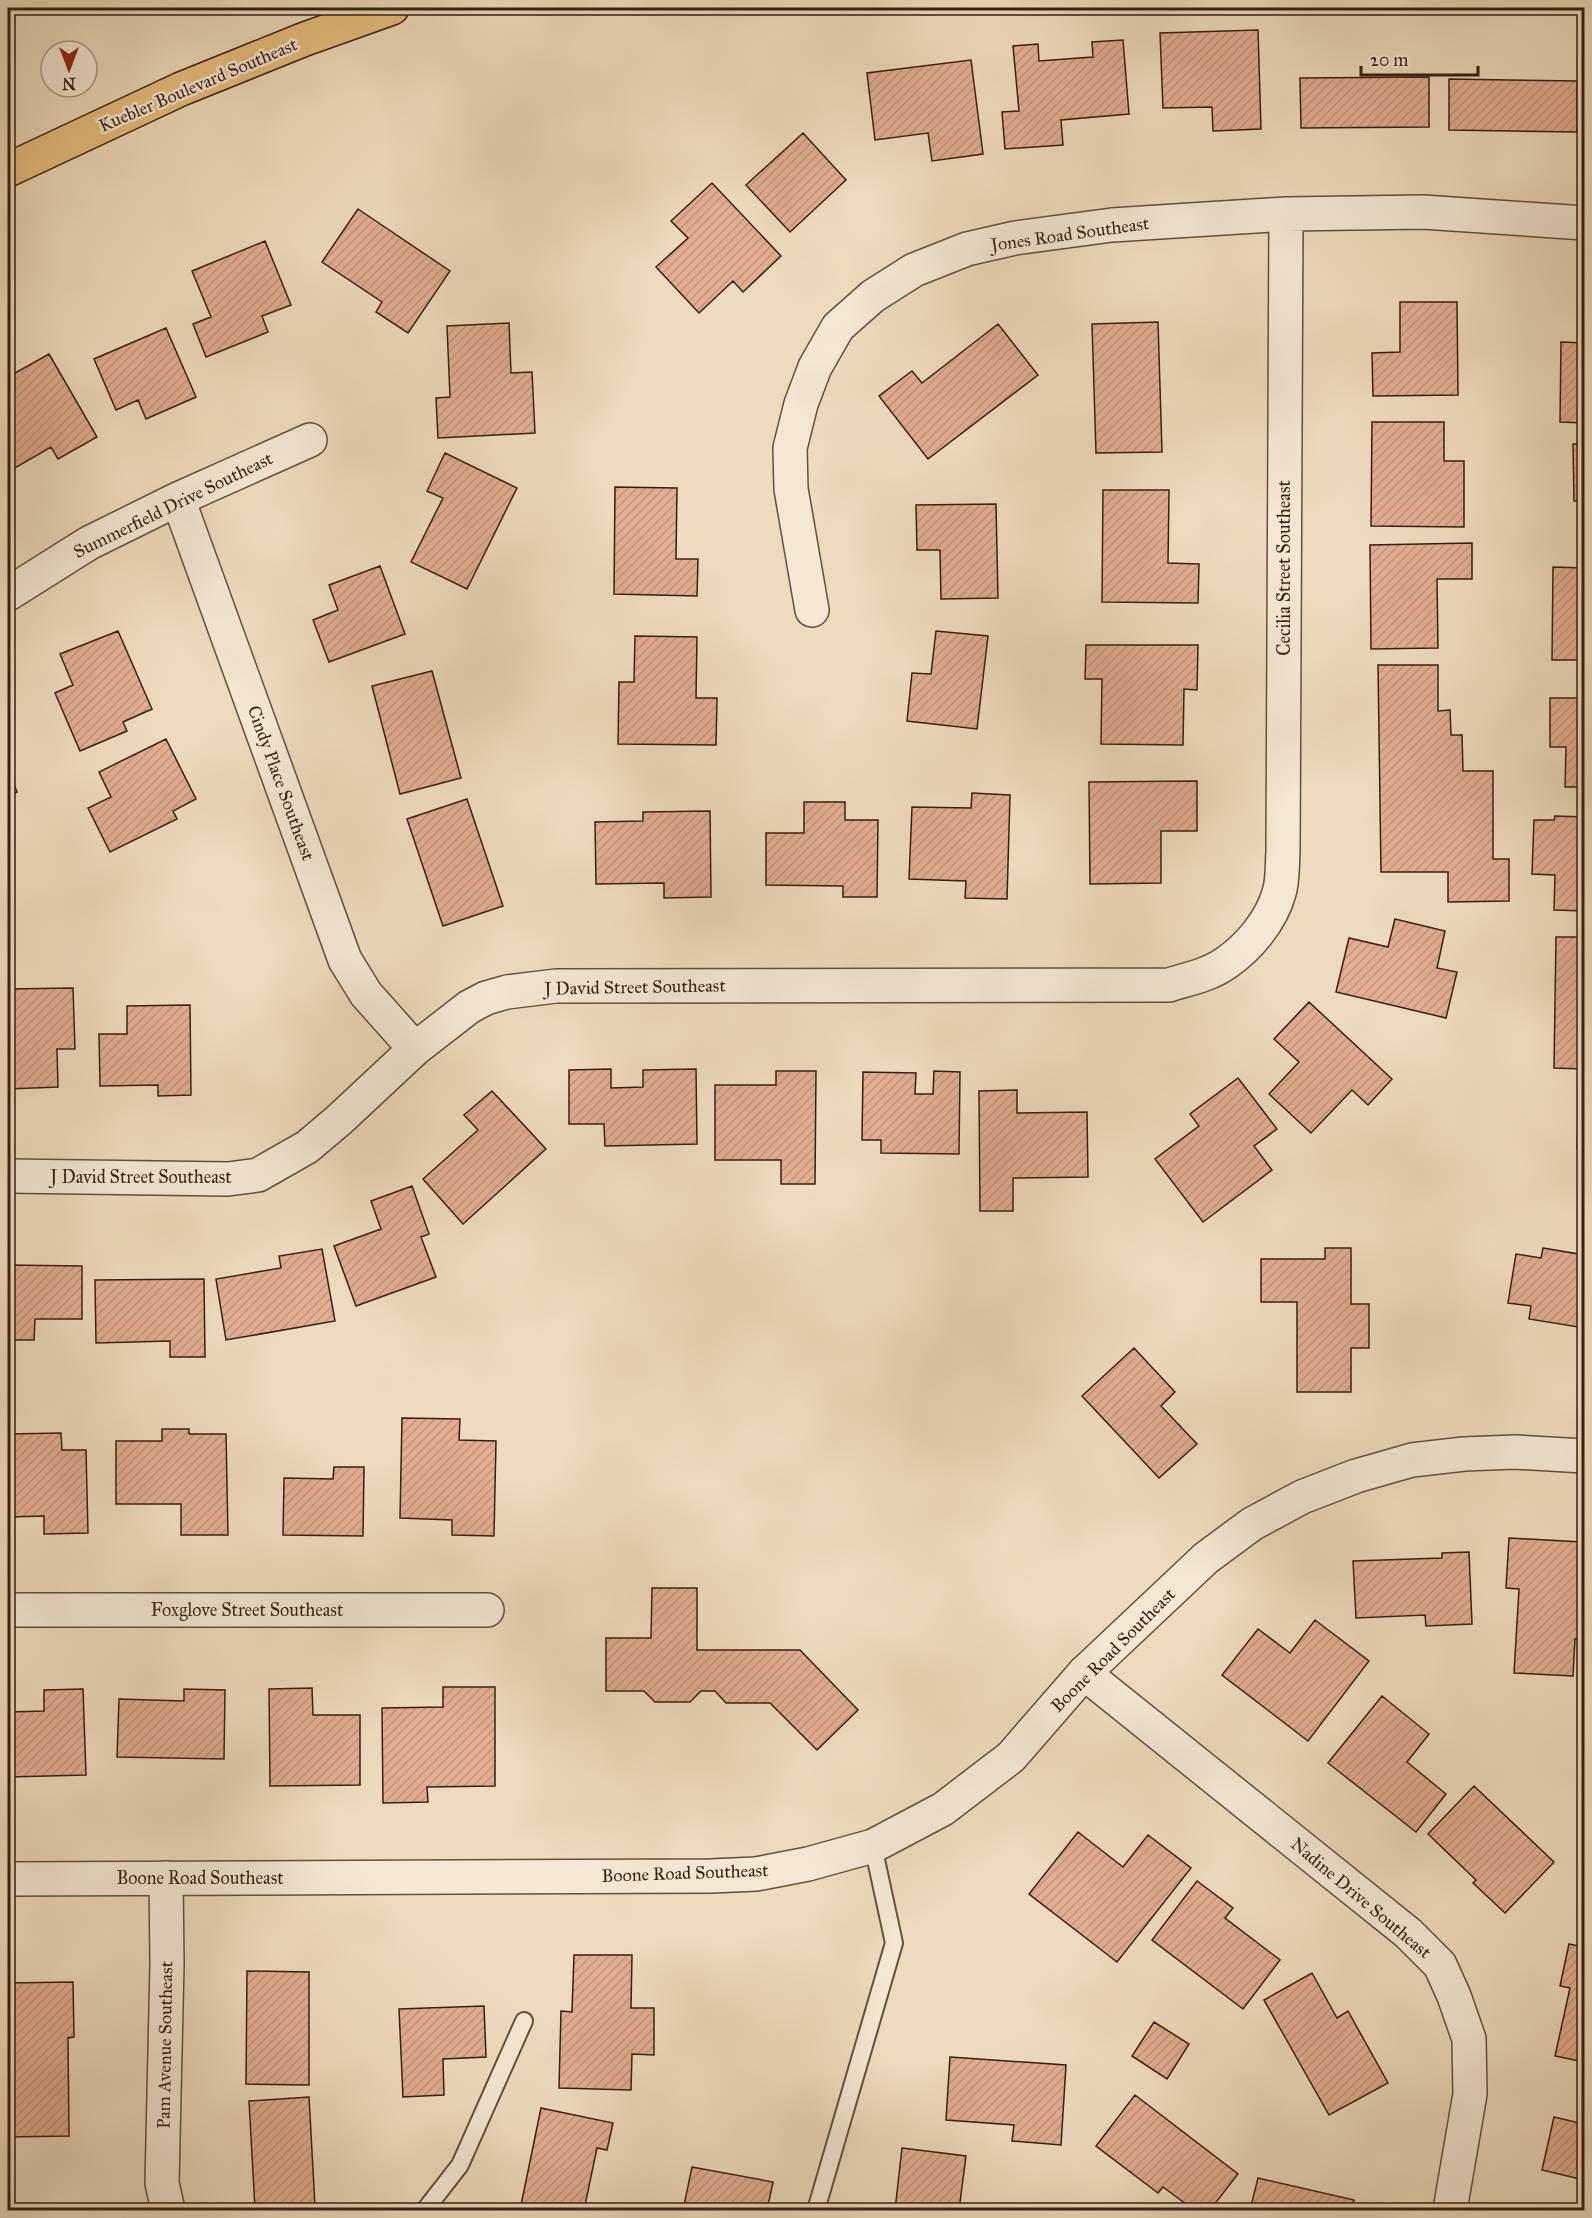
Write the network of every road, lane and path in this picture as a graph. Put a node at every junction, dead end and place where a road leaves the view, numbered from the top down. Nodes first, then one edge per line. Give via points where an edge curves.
1 (392, 8) edge
2 (8, 170) edge
3 (1286, 214) junction
4 (1584, 223) edge
5 (310, 440) dead end
6 (178, 499) junction
7 (8, 594) edge
8 (813, 610) dead end
9 (1268, 920) joint
10 (415, 1049) junction
11 (8, 1176) edge
12 (1584, 1456) edge
13 (8, 1610) edge
14 (487, 1610) dead end
15 (1084, 1673) junction
16 (873, 1846) junction
17 (166, 1878) junction
18 (8, 1879) edge
19 (524, 2021) dead end
20 (429, 2210) edge
21 (168, 2211) edge
22 (816, 2211) edge
23 (1450, 2211) edge

1 - 2 main road, Kuebler Boulevard Southeast via 181,89
3 - 4 street, Jones Road Southeast via 1423,212
3 - 8 street, Jones Road Southeast via 1112,225 1015,238 967,249 915,270 873,296 838,327 815,367 789,448 791,489
3 - 9 street, Cecilia Street Southeast via 1283,852 1280,892
5 - 6 street, Summerfield Drive Southeast
6 - 7 street, Summerfield Drive Southeast via 89,543
6 - 10 street, Cindy Place Southeast via 345,960 366,994
9 - 10 street, J David Street Southeast via 1226,963 1169,985 556,986 486,998
10 - 11 street, J David Street Southeast via 307,1147 258,1175 228,1179
12 - 15 street, Boone Road Southeast via 1515,1452 1413,1460 1302,1497 1252,1524 1206,1558
13 - 14 street, Foxglove Street Southeast
15 - 16 street, Boone Road Southeast via 1011,1757 943,1809
15 - 23 street, Nadine Drive Southeast via 1408,1933 1440,1965 1468,2039 1470,2094
16 - 17 street, Boone Road Southeast via 808,1864 734,1875
16 - 22 lane via 894,1943
17 - 18 street, Boone Road Southeast
17 - 21 street, Pam Avenue Southeast via 162,2183
19 - 20 lane via 460,2165

